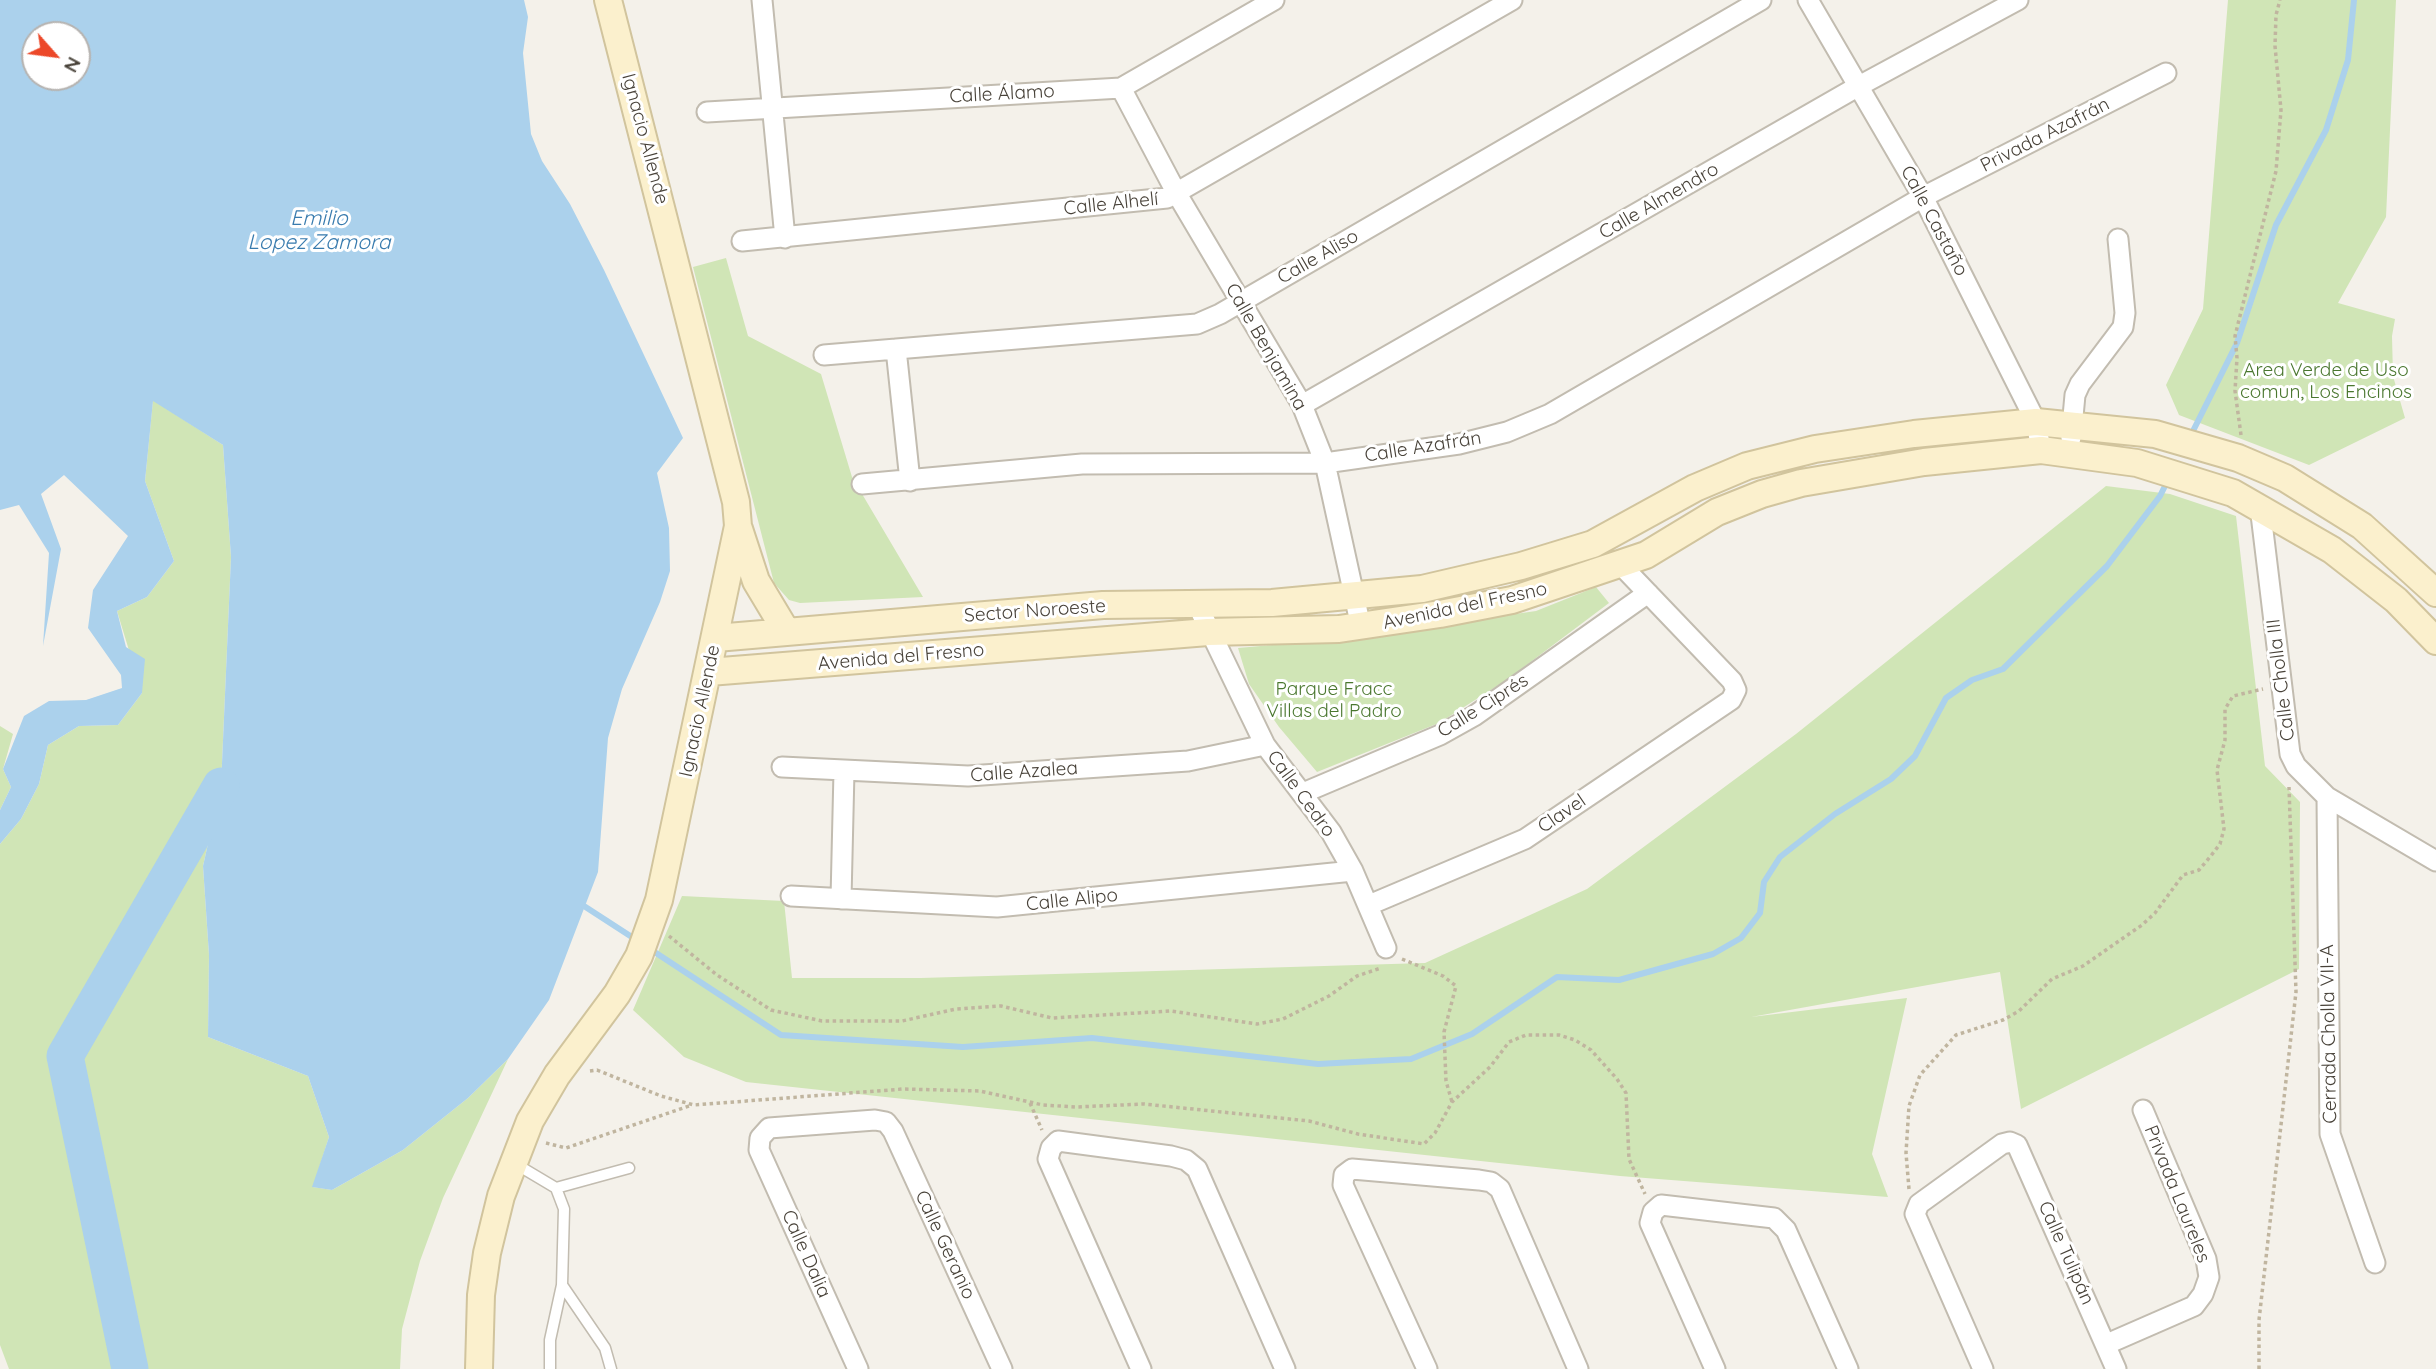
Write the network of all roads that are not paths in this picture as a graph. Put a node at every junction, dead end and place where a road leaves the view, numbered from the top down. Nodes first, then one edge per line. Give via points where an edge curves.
1 (762, 0) edge
2 (1274, 0) edge
3 (1512, 0) edge
4 (1761, 0) edge
5 (1808, 0) edge
6 (2018, 0) edge
7 (611, 12) edge
8 (2166, 73) dead end
9 (1857, 87) junction
10 (1121, 88) junction
11 (771, 106) junction
12 (707, 112) dead end
13 (1177, 194) junction
14 (1923, 197) junction
15 (785, 238) junction
16 (2118, 239) dead end
17 (742, 242) dead end
18 (1241, 302) junction
19 (896, 349) junction
20 (824, 355) dead end
21 (1302, 405) junction
22 (2036, 422) junction
23 (2071, 424) junction
24 (2041, 450) junction
25 (2072, 453) junction
26 (1325, 463) junction
27 (910, 481) junction
28 (862, 484) dead end
29 (2260, 506) junction
30 (738, 526) junction
31 (1620, 564) junction
32 (1648, 593) junction
33 (2436, 593) edge
34 (1354, 597) junction
35 (1196, 602) junction
36 (1361, 627) junction
37 (786, 631) junction
38 (1208, 632) junction
39 (716, 638) junction
40 (2436, 641) edge
41 (709, 672) junction
42 (1265, 745) junction
43 (782, 767) dead end
44 (844, 771) junction
45 (1303, 793) junction
46 (2327, 797) junction
47 (2436, 860) edge
48 (1353, 871) junction
49 (791, 896) dead end
50 (841, 899) junction
51 (1369, 905) junction
52 (1386, 948) road end
53 (2143, 1110) dead end
54 (760, 1138) joint
55 (514, 1163) junction
56 (629, 1168) dead end
57 (556, 1188) junction
58 (2375, 1263) dead end
59 (562, 1285) junction
60 (2107, 1344) junction
61 (479, 1369) edge
62 (550, 1369) edge
63 (611, 1369) edge
64 (858, 1369) edge
65 (1002, 1369) edge
66 (1141, 1369) edge
67 (1285, 1369) edge
68 (1427, 1369) edge
69 (1578, 1369) edge
70 (1715, 1369) edge
71 (1848, 1369) edge
72 (1983, 1369) edge
73 (2116, 1369) edge

1 - 11 street
2 - 10 street, Calle Álamo
3 - 13 street, Calle Alhelí
4 - 18 street, Calle Aliso
5 - 9 street, Calle Castaño
6 - 9 street, Calle Almendro
7 - 30 street, Ignacio Allende via 736,502
8 - 14 street, Privada Azafrán
9 - 14 street, Calle Castaño
9 - 21 street, Calle Almendro
10 - 11 street, Calle Álamo
10 - 13 street, Calle Benjamina
11 - 12 street, Calle Álamo
11 - 15 street
13 - 15 street, Calle Alhelí
13 - 18 street, Calle Benjamina
14 - 22 street, Calle Castaño
14 - 26 street, Calle Azafrán via 1550,414 1507,432 1459,444
15 - 17 street, Calle Alhelí
16 - 23 street via 2123,327 2080,384
18 - 19 street, Calle Aliso via 1197,324
18 - 21 street, Calle Benjamina
19 - 20 street, Calle Aliso
19 - 27 street
21 - 26 street, Calle Benjamina
22 - 23 street, Avenida del Fresno
22 - 24 street, Calle Castaño
22 - 34 street, Avenida del Fresno via 1815,449 1747,466 1563,555 1422,589
23 - 25 street
23 - 33 street, Avenida del Fresno via 2155,434 2233,456 2285,478 2362,526
24 - 25 street, Avenida del Fresno
24 - 31 street, Avenida del Fresno via 1801,483 1717,512 1646,555
25 - 29 street, Avenida del Fresno via 2149,466 2215,486
26 - 27 street, Calle Azafrán via 1082,464
26 - 34 street, Calle Benjamina
27 - 28 street, Calle Azafrán
29 - 40 street, Avenida del Fresno via 2363,573
29 - 46 street, Calle Cholla III via 2290,754
30 - 37 street via 756,581
30 - 39 street, Ignacio Allende
31 - 32 street
31 - 36 street, Avenida del Fresno via 1512,600
32 - 45 street, Calle Ciprés via 1474,716
32 - 51 street, Clavel via 1732,681 1736,690 1731,700 1525,839
34 - 35 street, Sector Noroeste
34 - 36 street, Calle Benjamina
35 - 37 street, Sector Noroeste via 1103,605
35 - 38 street, Calle Cedro
36 - 38 street, Avenida del Fresno
37 - 39 street, Sector Noroeste
38 - 41 street, Avenida del Fresno
38 - 42 street, Calle Cedro
39 - 41 street, Ignacio Allende
41 - 55 street, Ignacio Allende via 652,920 639,956 557,1075
42 - 44 street, Calle Azalea via 1188,761 968,776
42 - 45 street, Calle Cedro
43 - 44 street, Calle Azalea
44 - 50 street
45 - 48 street, Calle Cedro
46 - 47 street, Calle Cholla III
46 - 58 street, Cerrada Cholla VII-A via 2330,1134
48 - 50 street, Calle Alipo via 997,907
48 - 51 street, Calle Cedro
49 - 50 street, Calle Alipo
51 - 52 street, Calle Cedro
53 - 60 street, Privada Laureles via 2206,1259 2209,1278 2194,1306
54 - 64 street, Calle Dalia via 759,1150
54 - 65 street, Calle Geranio via 769,1128 886,1122
55 - 57 lane
55 - 61 street, Ignacio Allende via 487,1253
56 - 57 lane
57 - 59 lane via 565,1209
59 - 62 lane via 550,1339
59 - 63 lane via 605,1348
60 - 72 street, Calle Tulipán via 2017,1145 2010,1142 1917,1209
60 - 73 street, Calle Tulipán
66 - 67 street via 1048,1159 1058,1141 1186,1160 1198,1169
68 - 69 street via 1343,1185 1344,1175 1352,1169 1492,1182 1500,1189
70 - 71 street via 1650,1223 1661,1205 1774,1218 1786,1230

